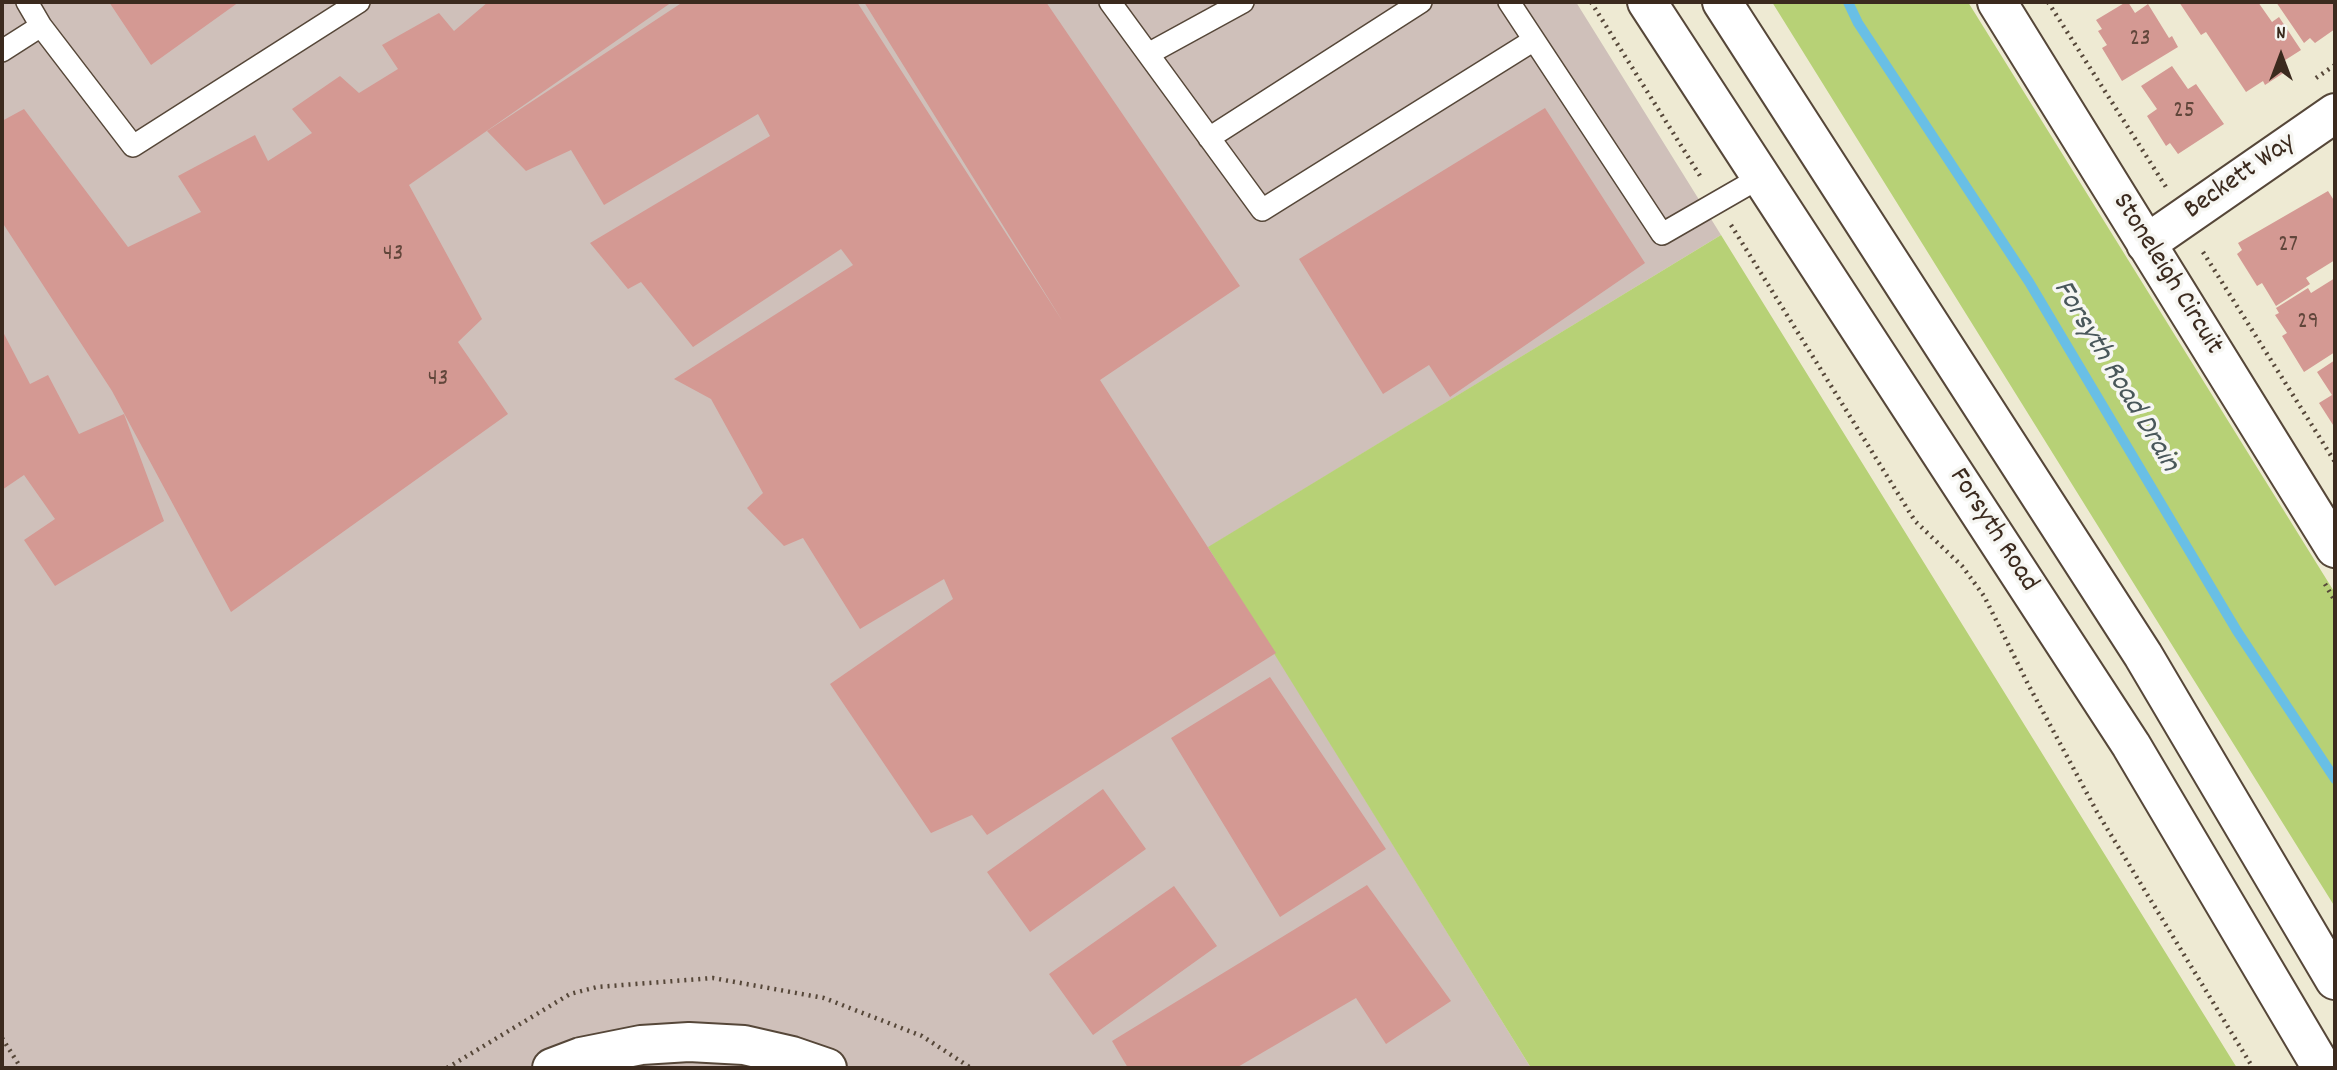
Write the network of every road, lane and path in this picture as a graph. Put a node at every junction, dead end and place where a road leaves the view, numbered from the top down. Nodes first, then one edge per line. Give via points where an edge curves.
1 (27, 2) edge
2 (359, 2) edge
3 (1110, 2) edge
4 (1243, 2) edge
5 (1421, 2) edge
6 (1509, 2) edge
7 (1591, 2) edge
8 (1647, 2) edge
9 (1722, 2) edge
10 (1997, 2) edge
11 (2048, 2) edge
12 (41, 26) junction
13 (1534, 40) junction
14 (2, 51) edge
15 (1148, 54) junction
16 (2335, 113) edge
17 (1209, 138) junction
18 (1761, 177) junction
19 (1717, 202) junction
20 (2184, 218) junction
21 (2146, 244) junction
22 (2214, 245) dead end
23 (2203, 253) junction
24 (2335, 462) edge
25 (2335, 548) edge
26 (2331, 972) edge
27 (2, 1038) edge
28 (21, 1068) edge
29 (552, 1068) edge
30 (827, 1068) edge
31 (2253, 1068) edge
32 (2322, 1068) edge

1 - 12 lane
2 - 12 lane via 133,146
3 - 15 lane
4 - 15 lane
5 - 17 lane
6 - 13 lane
7 - 19 path
8 - 18 main road, Forsyth Road
9 - 26 main road via 2143,655
10 - 21 main road, Stoneleigh Circuit
11 - 20 path
12 - 14 lane
13 - 17 lane via 1262,210
13 - 19 lane via 1662,234
15 - 17 lane
16 - 20 main road, Beckett Way
18 - 19 lane
18 - 32 main road, Forsyth Road via 2131,745
19 - 31 path via 1915,521 1962,566 1984,596 2097,812
20 - 21 main road, Beckett Way
20 - 23 path
21 - 25 main road, Stoneleigh Circuit
22 - 23 path
23 - 24 path
27 - 28 path
29 - 30 main road via 641,1045 689,1042 744,1045

